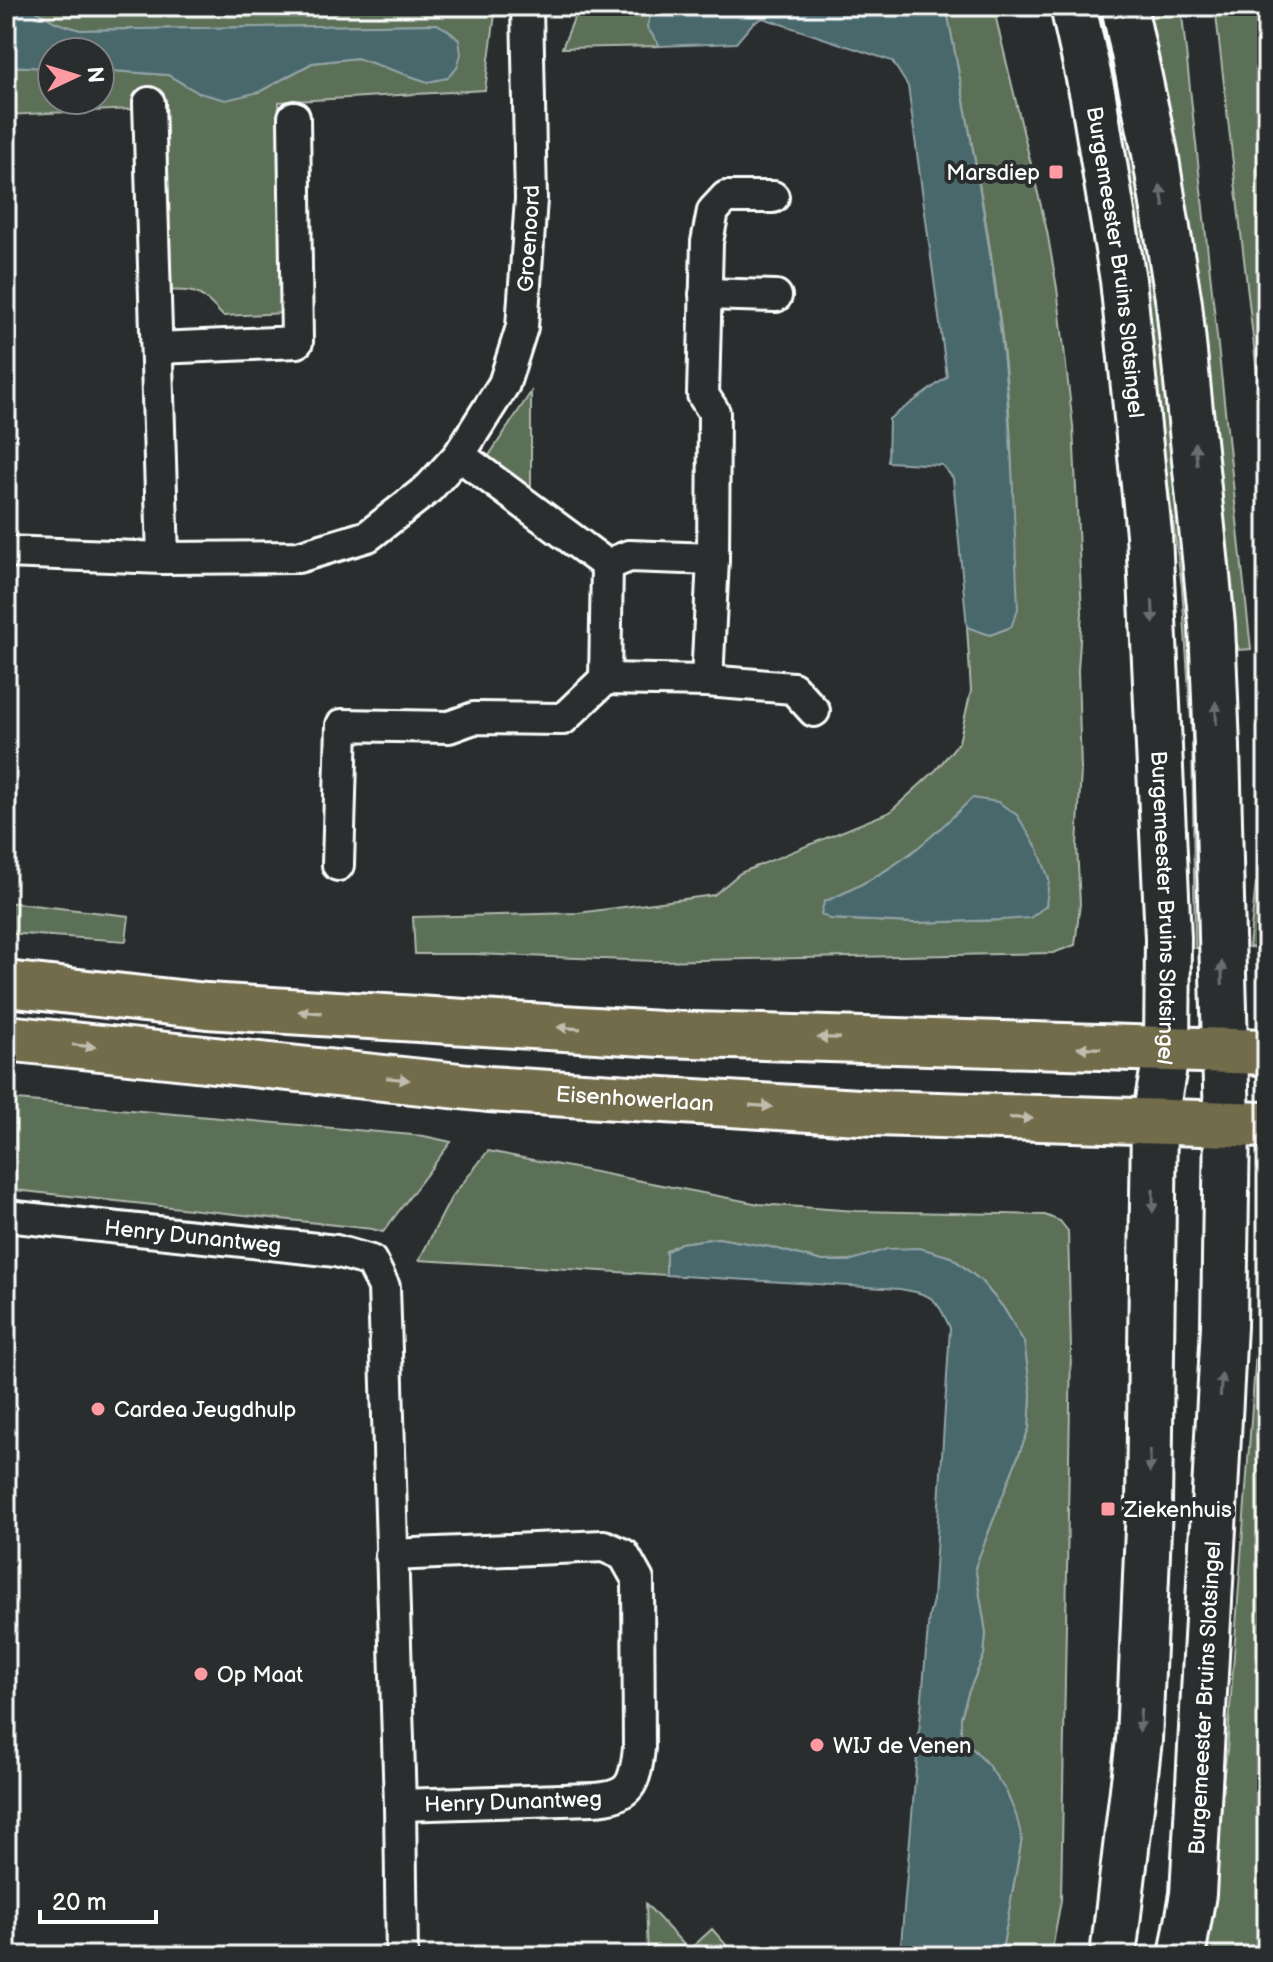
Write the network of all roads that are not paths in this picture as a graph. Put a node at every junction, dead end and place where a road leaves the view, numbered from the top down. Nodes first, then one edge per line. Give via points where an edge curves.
1 (527, 6) edge
2 (1073, 6) edge
3 (1124, 6) edge
4 (149, 103) dead end
5 (294, 117) dead end
6 (773, 197) dead end
7 (705, 294) junction
8 (776, 296) dead end
9 (157, 348) junction
10 (459, 455) junction
11 (6, 552) edge
12 (163, 558) junction
13 (713, 559) junction
14 (607, 565) junction
15 (605, 679) junction
16 (707, 681) junction
17 (814, 711) dead end
18 (338, 865) dead end
19 (6, 984) edge
20 (6, 1038) edge
21 (1167, 1050) junction
22 (1223, 1051) junction
23 (1267, 1052) edge
24 (1154, 1123) junction
25 (1247, 1125) edge
26 (6, 1216) edge
27 (391, 1555) junction
28 (400, 1805) junction
29 (402, 1956) edge
30 (1113, 1956) edge
31 (1182, 1956) edge

1 - 10 street, Groenoord via 531,199 522,327 504,384
2 -> 21 street, Burgemeester Bruins Slotsingel via 1123,280 1149,534 1168,938
22 -> 3 street, Burgemeester Bruins Slotsingel via 1216,701 1201,497 1179,304
4 - 9 street
5 - 9 street via 297,342
6 - 7 street via 726,197 713,211
7 - 8 street
7 - 13 street via 703,395 714,412
9 - 12 street
10 - 12 street, Groenoord via 429,488 368,536 298,557
10 - 14 street
11 - 12 street, Groenoord
13 - 14 street via 629,556
13 - 16 street
14 - 15 street
15 - 16 street
15 - 18 street via 563,719 474,718 449,727 342,725
16 - 17 street via 793,688
21 -> 19 main road via 660,1034 207,1006
20 -> 24 main road, Eisenhowerlaan via 488,1089 875,1113
21 - 22 main road
21 - 24 street, Burgemeester Bruins Slotsingel
22 - 23 main road
22 - 25 street, Burgemeester Bruins Slotsingel
24 - 25 main road, Eisenhowerlaan
24 -> 30 street, Burgemeester Bruins Slotsingel via 1149,1506 1139,1740
31 -> 25 street, Burgemeester Bruins Slotsingel via 1193,1894 1224,1326
26 - 27 street, Henry Dunantweg via 336,1251 371,1261 384,1287
27 - 28 street, Henry Dunantweg
27 - 28 street, Henry Dunantweg via 604,1546 624,1555 638,1580 639,1748 628,1790 613,1798
28 - 29 street, Henry Dunantweg

